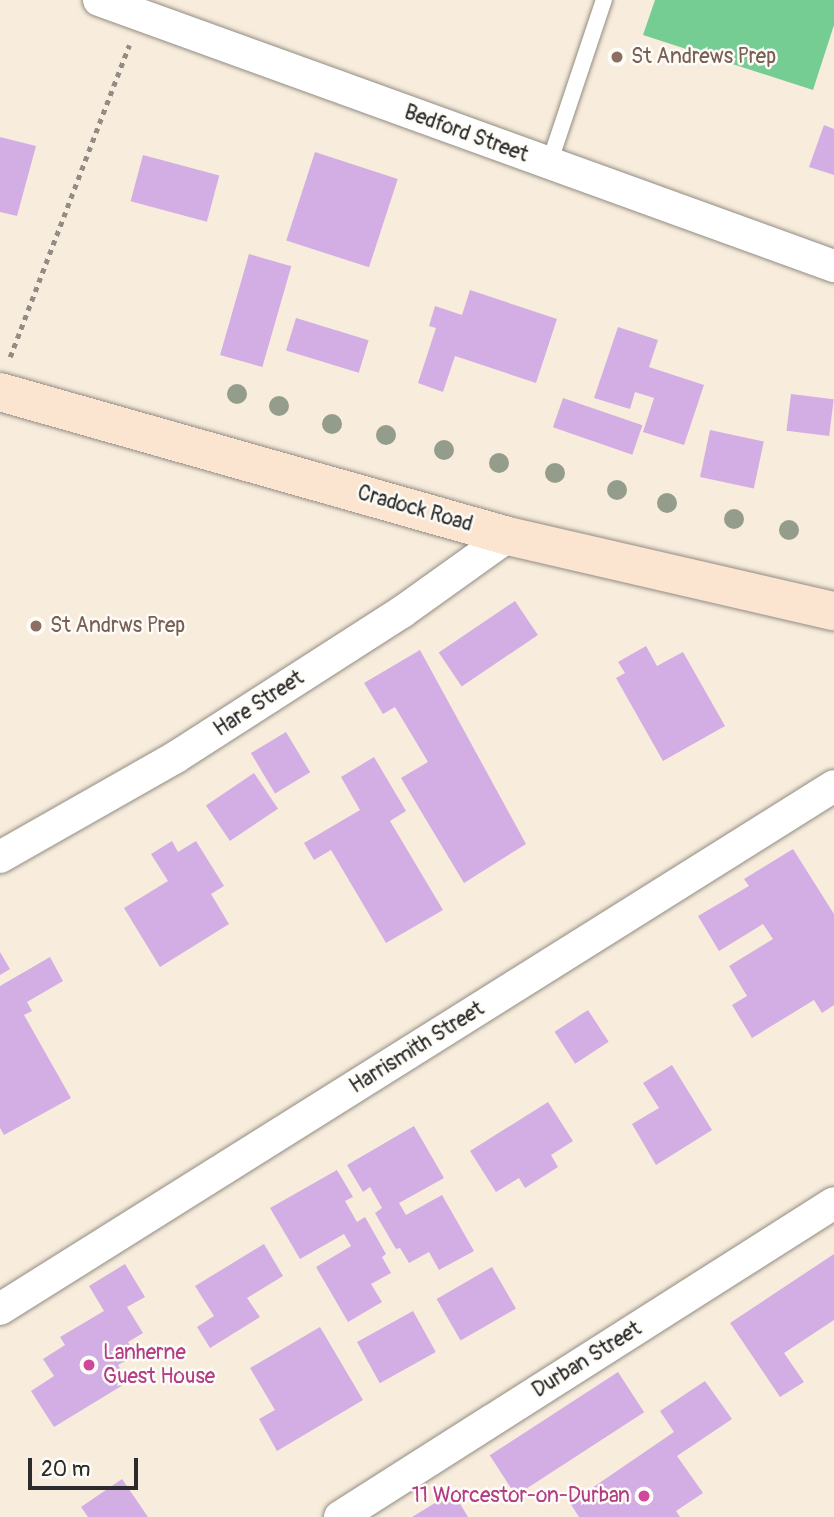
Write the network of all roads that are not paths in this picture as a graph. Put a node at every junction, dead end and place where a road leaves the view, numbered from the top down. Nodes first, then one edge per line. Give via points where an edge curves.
1 (99, 0) edge
2 (604, 0) edge
3 (549, 164) junction
4 (834, 266) edge
5 (2, 382) edge
6 (508, 536) junction
7 (834, 611) edge
8 (834, 786) edge
9 (0, 857) edge
10 (834, 1203) edge
11 (0, 1309) edge
12 (340, 1517) edge

1 - 3 street, Bedford Street
2 - 3 lane
3 - 4 street, Bedford Street
5 - 6 main road, Cradock Road
6 - 7 main road, Cradock Road
6 - 9 street, Hare Street via 402,612 176,757
8 - 11 street, Harrismith Street
10 - 12 street, Durban Street

